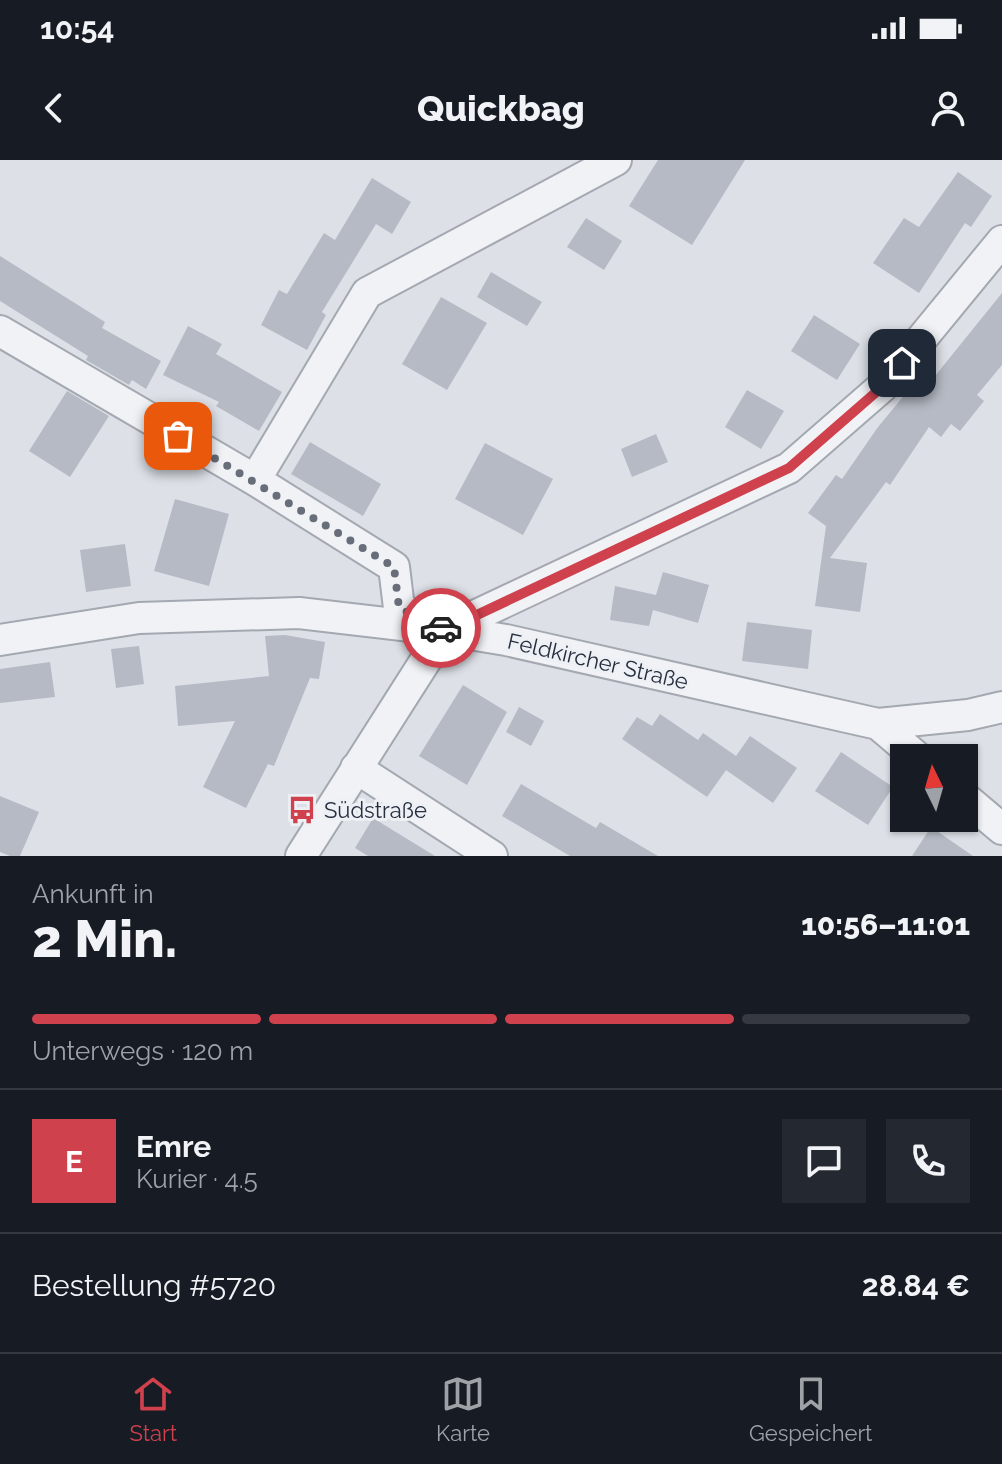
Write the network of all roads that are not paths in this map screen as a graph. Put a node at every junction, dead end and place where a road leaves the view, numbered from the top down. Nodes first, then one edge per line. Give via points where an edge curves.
1 (616, 160) edge
2 (1002, 241) edge
3 (0, 331) edge
4 (255, 480) junction
5 (445, 630) junction
6 (0, 640) edge
7 (1002, 707) edge
8 (878, 724) junction
9 (902, 744) edge
10 (356, 768) junction
11 (978, 809) edge
12 (1002, 829) edge
13 (301, 856) edge
14 (492, 856) edge

1 - 4 street via 367,293
2 - 5 street via 882,387 789,468
3 - 4 street
4 - 5 street via 394,567 399,608
5 - 6 street, Feldkircher Straße via 299,613 139,618
5 - 8 street, Feldkircher Straße
5 - 10 street
7 - 8 street, Feldkircher Straße
8 - 9 street
10 - 13 street
10 - 14 street
11 - 12 street

